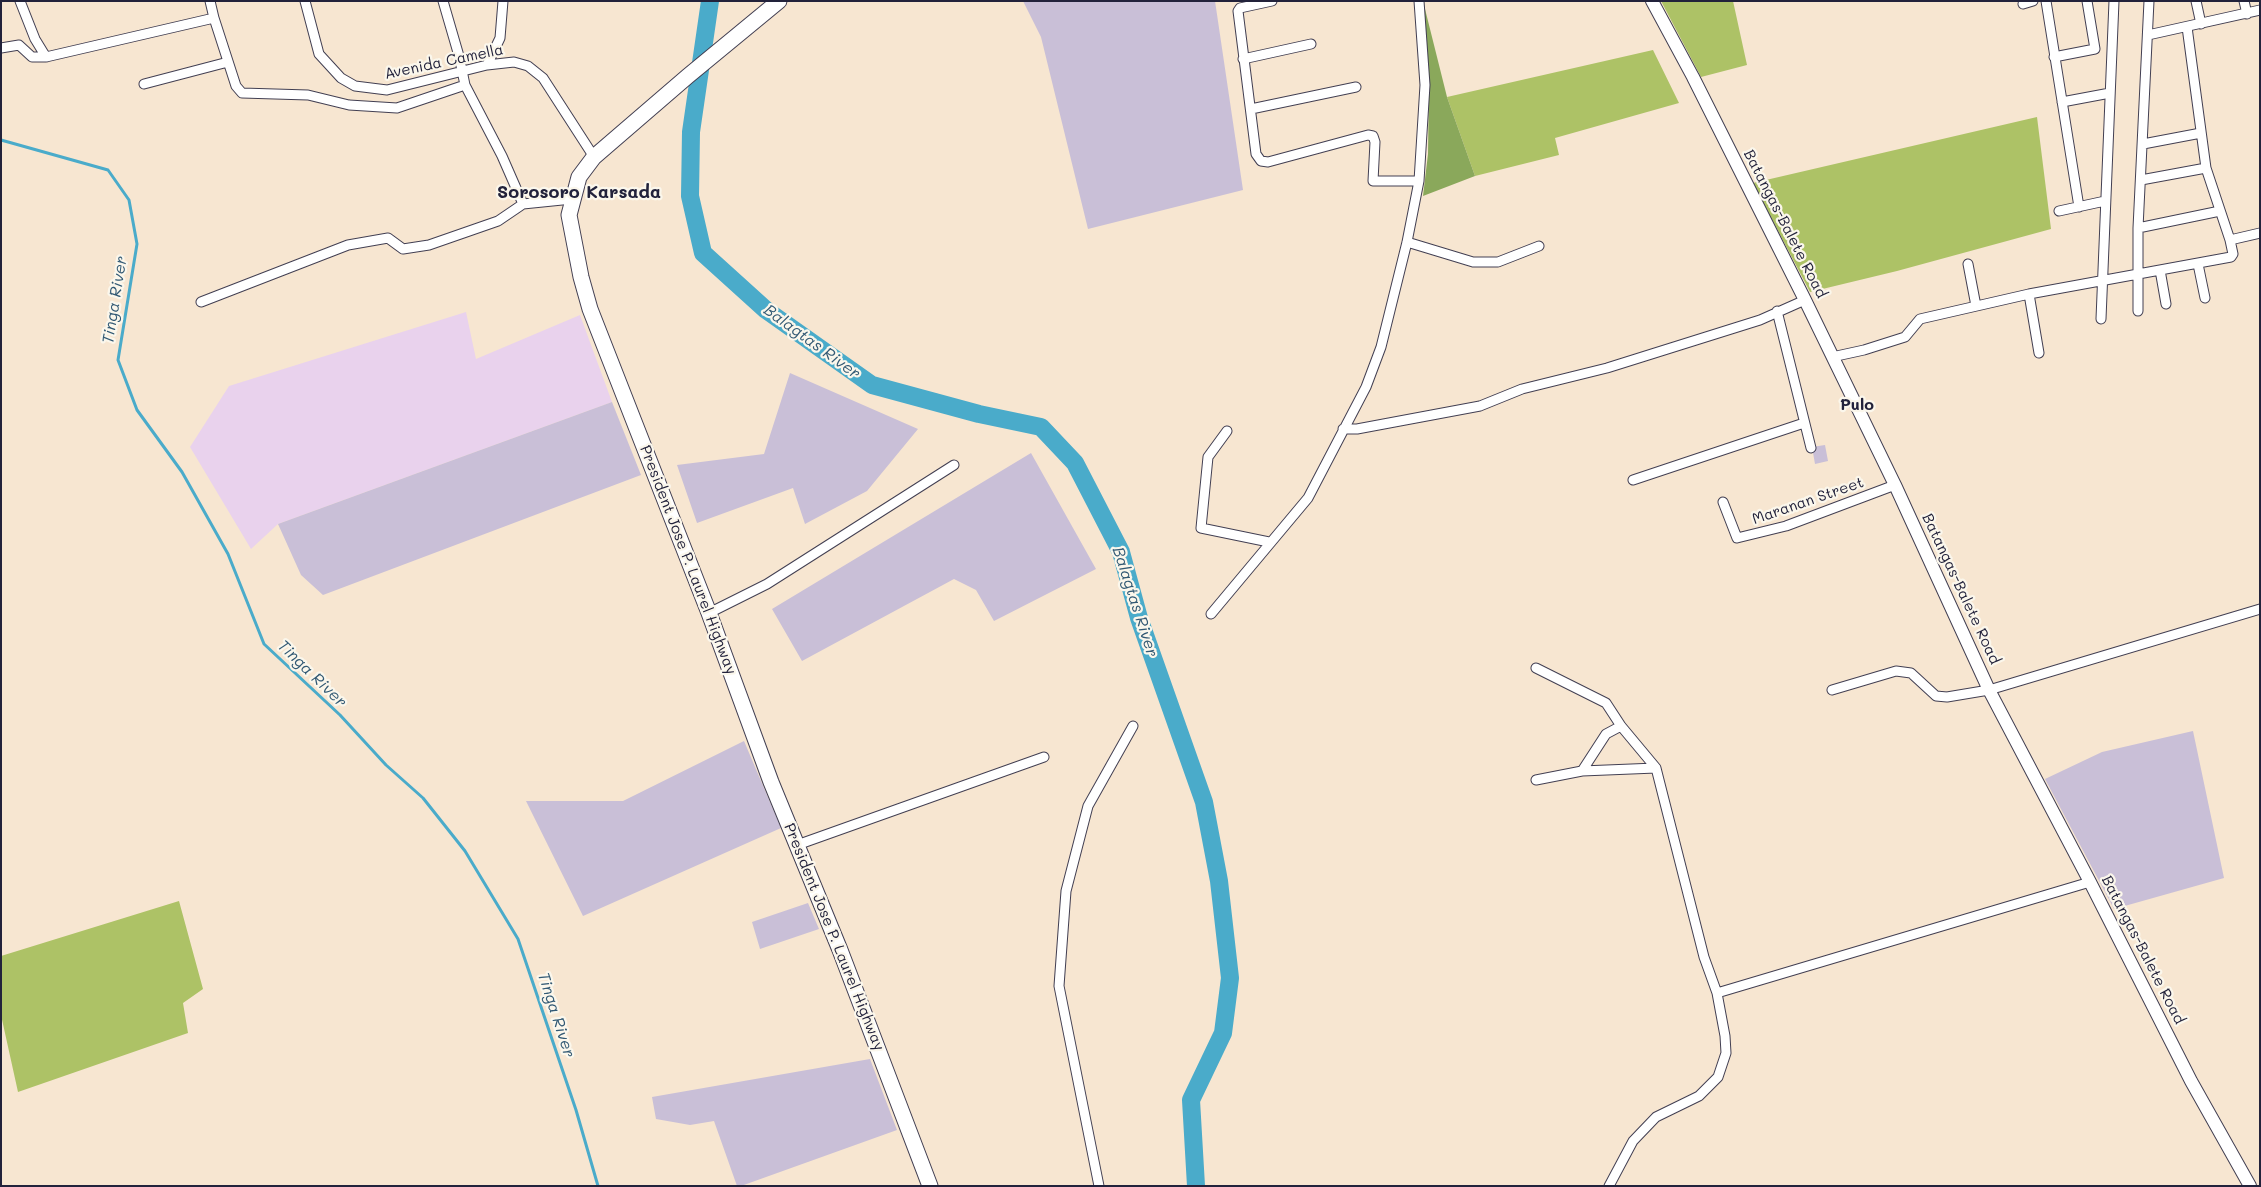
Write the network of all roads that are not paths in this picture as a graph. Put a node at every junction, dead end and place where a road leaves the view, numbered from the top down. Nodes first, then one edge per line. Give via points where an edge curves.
1 (20, 1) edge
2 (210, 1) edge
3 (305, 1) edge
4 (443, 1) edge
5 (503, 1) edge
6 (779, 1) edge
7 (1272, 1) edge
8 (1418, 1) edge
9 (1652, 1) edge
10 (2033, 1) edge
11 (2046, 1) edge
12 (2087, 1) edge
13 (2114, 1) edge
14 (2149, 1) edge
15 (2196, 1) edge
16 (2244, 1) edge
17 (1250, 4) edge
18 (2023, 4) dead end
19 (2260, 10) edge
20 (2247, 14) junction
21 (214, 18) junction
22 (2201, 24) junction
23 (2188, 27) junction
24 (2148, 35) junction
25 (1310, 44) dead end
26 (1, 48) edge
27 (46, 57) junction
28 (2054, 57) junction
29 (1244, 59) junction
30 (228, 62) junction
31 (487, 65) junction
32 (462, 71) junction
33 (144, 84) dead end
34 (465, 85) junction
35 (1356, 87) dead end
36 (2110, 93) junction
37 (2062, 102) junction
38 (1251, 109) junction
39 (2201, 133) junction
40 (2143, 144) junction
41 (594, 157) junction
42 (2206, 168) junction
43 (2141, 180) junction
44 (1419, 181) junction
45 (572, 199) junction
46 (2106, 201) junction
47 (523, 204) junction
48 (2078, 206) junction
49 (2059, 211) dead end
50 (2220, 211) junction
51 (2138, 228) junction
52 (2260, 233) edge
53 (2230, 240) junction
54 (1407, 242) junction
55 (1539, 246) dead end
56 (1968, 264) dead end
57 (2198, 264) junction
58 (2160, 270) junction
59 (2138, 274) junction
60 (2103, 281) junction
61 (2029, 294) junction
62 (2205, 298) dead end
63 (1805, 300) junction
64 (201, 302) dead end
65 (2166, 304) dead end
66 (1976, 306) junction
67 (1777, 311) junction
68 (2138, 312) dead end
69 (2101, 319) dead end
70 (2039, 353) dead end
71 (1832, 357) junction
72 (1804, 423) junction
73 (1343, 429) junction
74 (1227, 431) dead end
75 (1810, 448) dead end
76 (954, 465) dead end
77 (1633, 480) dead end
78 (1895, 485) junction
79 (1724, 502) dead end
80 (1269, 542) junction
81 (2260, 608) edge
82 (710, 613) junction
83 (1211, 614) dead end
84 (1536, 668) dead end
85 (1832, 690) dead end
86 (1989, 690) junction
87 (1132, 726) dead end
88 (1621, 726) junction
89 (1044, 756) dead end
90 (1656, 768) junction
91 (1582, 771) junction
92 (1536, 780) dead end
93 (797, 845) junction
94 (2090, 882) junction
95 (1718, 993) junction
96 (930, 1186) edge
97 (1099, 1186) edge
98 (1609, 1186) edge
99 (2250, 1186) edge

1 - 27 street
2 - 21 street
3 - 32 street, Avenida Camella via 319,54 341,78 355,86 387,90
4 - 32 street
5 - 31 street via 500,38
6 - 41 highway, President Jose P. Laurel Highway
7 - 17 street
8 - 44 street via 1426,85
9 - 63 main road, Batangas-Balete Road
10 - 18 street
11 - 28 street
12 - 28 street via 2095,49
13 - 36 street
14 - 24 street
15 - 22 street
16 - 20 street
17 - 29 street via 1238,12
19 - 20 street
20 - 22 street
21 - 27 street
21 - 30 street
22 - 23 street
23 - 24 street
23 - 39 street
24 - 40 street
25 - 29 street
26 - 27 street via 19,45 32,56
28 - 37 street
29 - 38 street
30 - 33 street
30 - 34 street via 236,86 242,93 308,95 349,105 397,108
31 - 32 street, Avenida Camella
31 - 41 street, Avenida Camella via 514,62 528,66 543,78
32 - 34 street
34 - 47 street
35 - 38 street
36 - 37 street
36 - 46 street
37 - 48 street
38 - 44 street via 1256,154 1261,161 1268,162 1373,136 1373,182
39 - 40 street
39 - 42 street
40 - 43 street
41 - 45 highway, President Jose P. Laurel Highway via 579,177
42 - 43 street
42 - 50 street
43 - 51 street
44 - 54 street
45 - 47 street
45 - 82 highway, President Jose P. Laurel Highway via 569,215 572,236 590,310
46 - 48 street
46 - 60 street
47 - 64 street via 498,221 429,245 403,249 388,238 348,245
48 - 49 street
50 - 51 street
50 - 53 street
51 - 59 street
52 - 53 street
53 - 57 street via 2231,257
54 - 55 street via 1473,262 1498,262
54 - 73 street via 1381,347 1366,387
56 - 66 street
57 - 58 street
57 - 62 street
58 - 59 street
58 - 65 street
59 - 60 street
59 - 68 street
60 - 61 street
60 - 69 street
61 - 66 street
61 - 70 street
63 - 67 street
63 - 71 main road, Batangas-Balete Road
66 - 71 street via 1920,319 1906,337
67 - 72 street
67 - 73 street via 1760,320 1607,368 1522,389 1480,406
71 - 78 main road, Batangas-Balete Road
72 - 75 street
72 - 77 street
73 - 80 street via 1308,498
74 - 80 street via 1208,457 1200,528
76 - 82 street via 767,584
78 - 79 street, Maranan Street via 1786,526 1737,538
78 - 86 main road, Batangas-Balete Road
80 - 83 street
81 - 86 street
82 - 93 highway, President Jose P. Laurel Highway
84 - 88 street via 1606,703
85 - 86 street via 1896,671 1911,673 1936,696
86 - 94 main road, Batangas-Balete Road
87 - 97 street via 1088,806 1066,890 1059,986
88 - 90 street
88 - 91 street via 1606,734
89 - 93 street
90 - 91 street
90 - 95 street via 1704,957
91 - 92 street
93 - 96 highway, President Jose P. Laurel Highway
94 - 95 street
94 - 99 main road, Batangas-Balete Road
95 - 98 street via 1726,1053 1718,1077 1699,1096 1656,1117 1633,1141

